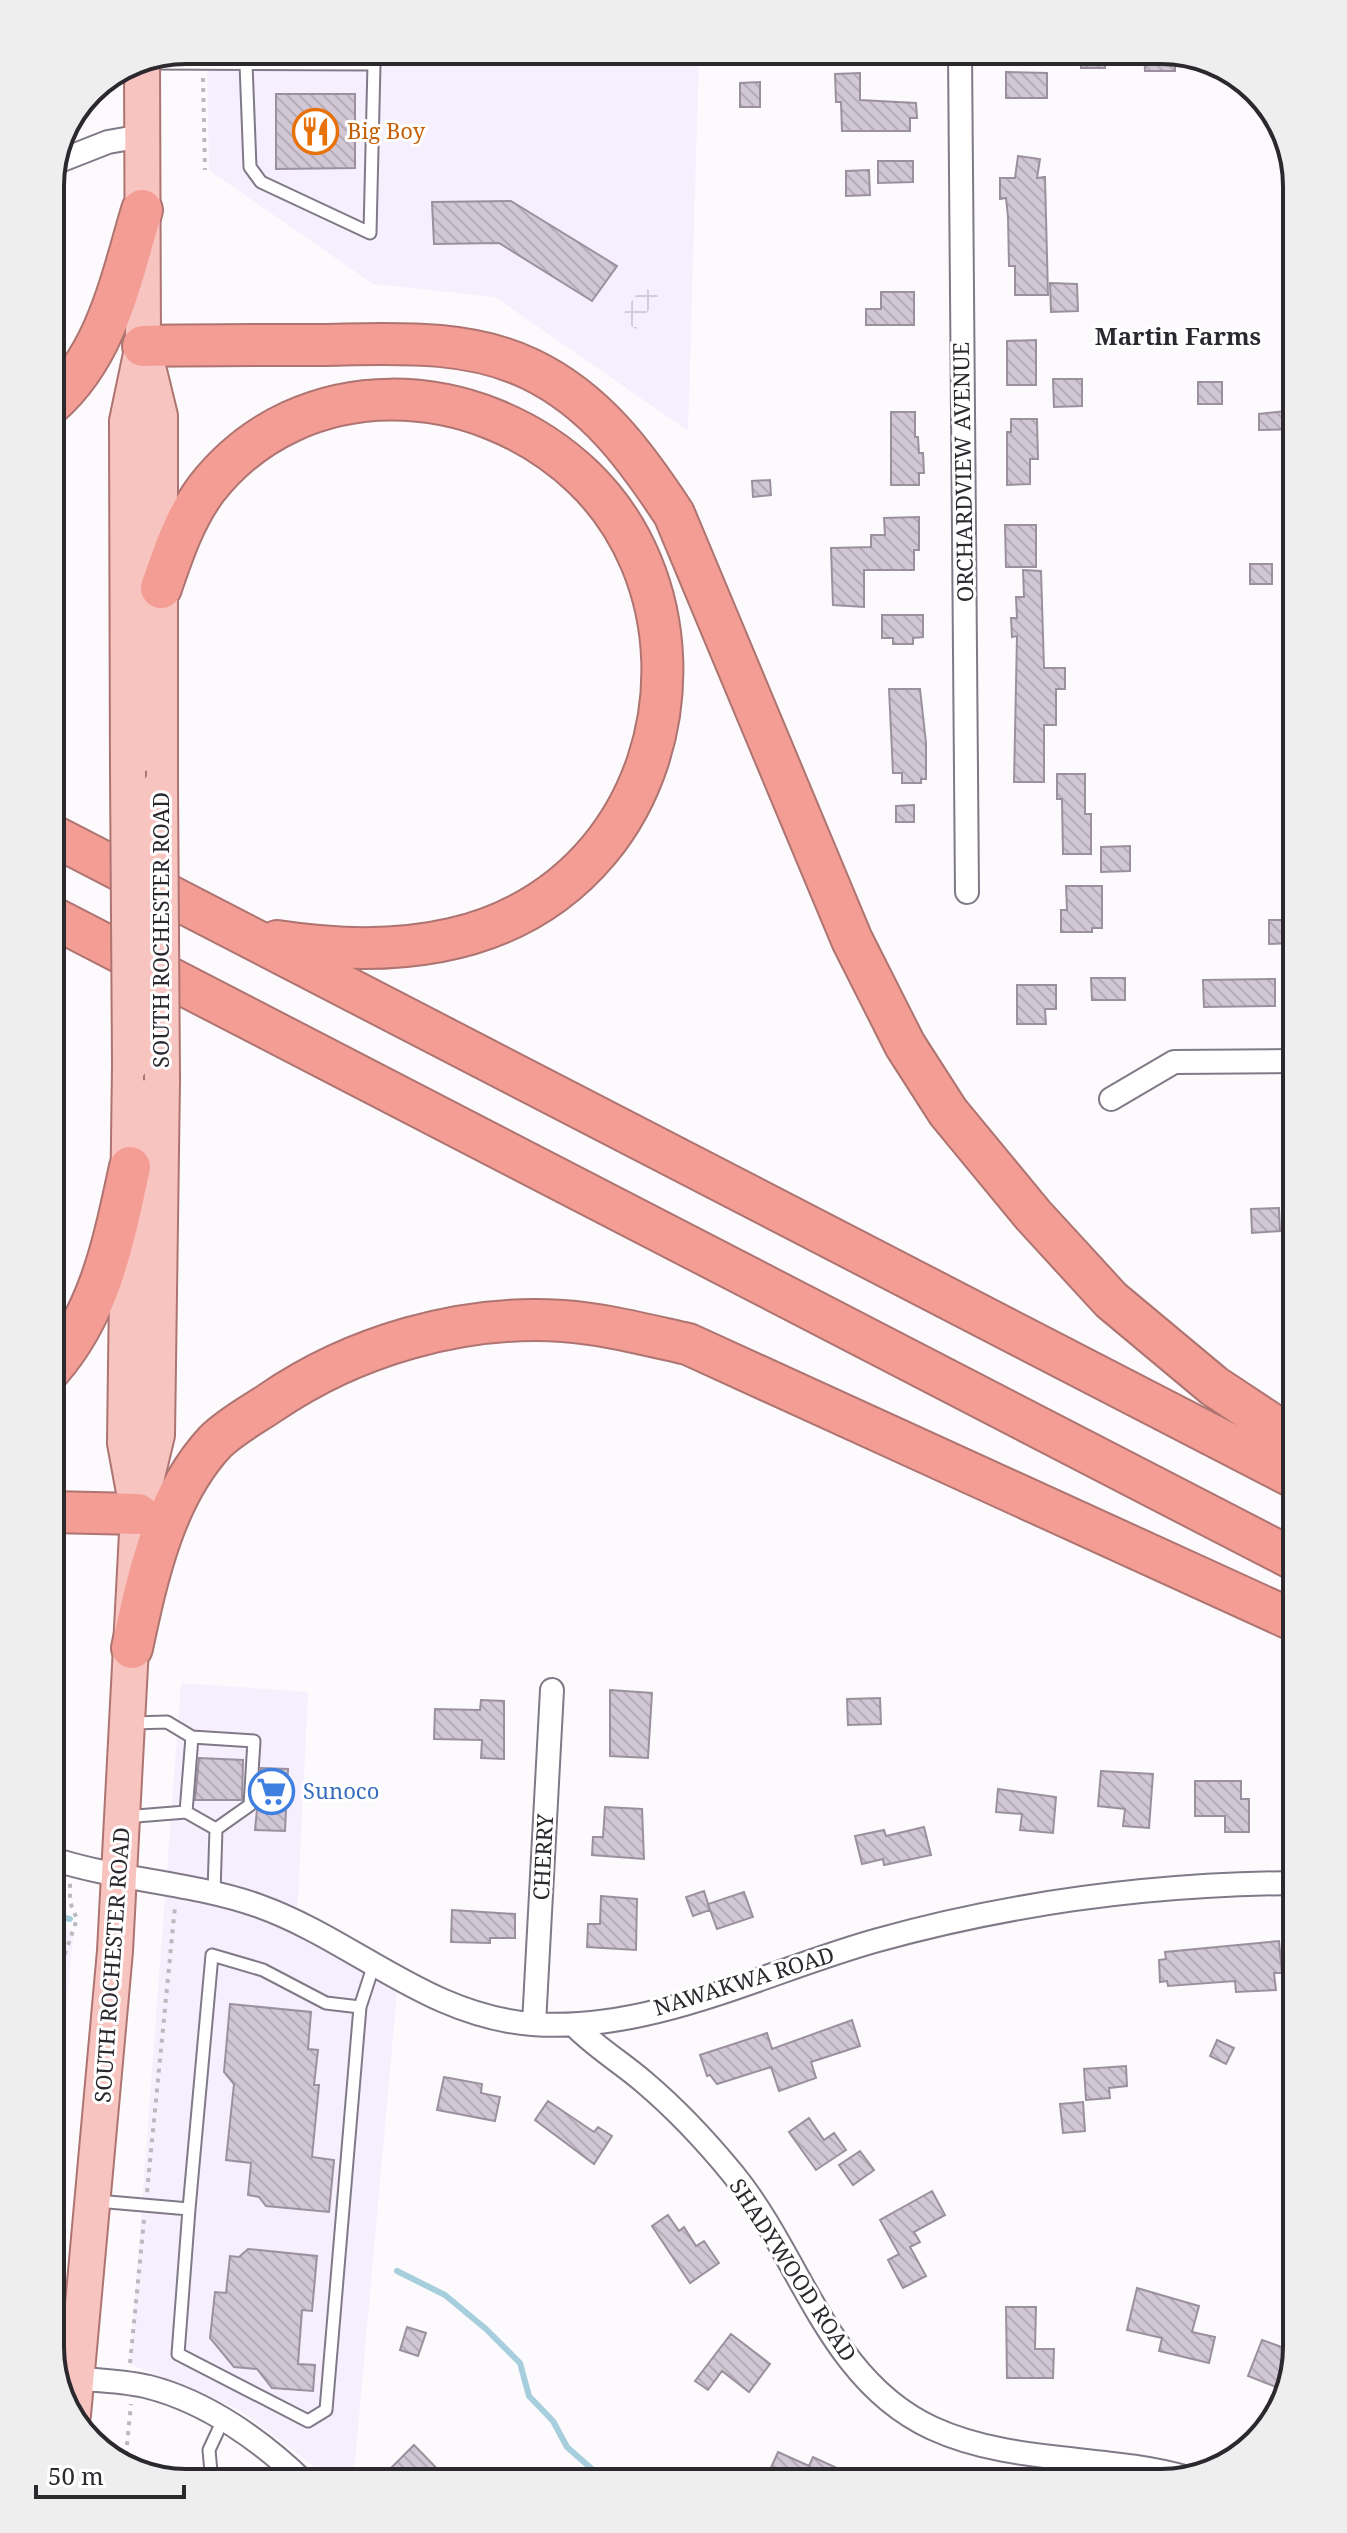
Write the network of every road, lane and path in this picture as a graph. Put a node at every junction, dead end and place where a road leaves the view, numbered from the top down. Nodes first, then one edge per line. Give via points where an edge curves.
1 (246, 64) edge
2 (374, 64) edge
3 (960, 64) edge
4 (142, 72) edge
5 (203, 76) dead end
6 (142, 136) junction
7 (67, 158) edge
8 (205, 170) dead end
9 (142, 210) junction
10 (143, 346) junction
11 (64, 389) edge
12 (161, 588) junction
13 (64, 841) edge
14 (967, 892) dead end
15 (64, 923) edge
16 (247, 936) junction
17 (1283, 1061) edge
18 (1111, 1099) dead end
19 (130, 1167) junction
20 (64, 1355) edge
21 (1283, 1432) edge
22 (1283, 1472) edge
23 (64, 1512) edge
24 (138, 1514) junction
25 (1283, 1554) edge
26 (1283, 1616) edge
27 (132, 1648) junction
28 (552, 1690) dead end
29 (129, 1723) junction
30 (192, 1737) junction
31 (186, 1812) junction
32 (123, 1817) junction
33 (216, 1829) junction
34 (64, 1862) edge
35 (120, 1876) junction
36 (1283, 1883) edge
37 (70, 1890) dead end
38 (214, 1892) junction
39 (175, 1897) dead end
40 (64, 1957) edge
41 (374, 1964) junction
42 (360, 2007) junction
43 (534, 2024) junction
44 (574, 2025) junction
45 (92, 2201) junction
46 (145, 2205) junction
47 (189, 2209) junction
48 (76, 2378) junction
49 (131, 2383) junction
50 (74, 2397) edge
51 (223, 2420) junction
52 (126, 2453) edge
53 (211, 2469) edge
54 (287, 2469) edge
55 (1151, 2469) edge

1 - 2 lane via 250,167 261,182 370,233
3 - 14 street, ORCHARDVIEW AVENUE
4 - 6 main road, SOUTH ROCHESTER ROAD
5 - 8 path
6 - 7 street
6 - 9 main road, SOUTH ROCHESTER ROAD
9 - 10 main road, SOUTH ROCHESTER ROAD
9 - 11 highway via 93,356
10 - 12 main road, SOUTH ROCHESTER ROAD via 160,416
10 - 19 main road, SOUTH ROCHESTER ROAD, bridge via 127,421
10 - 21 highway via 399,344 463,350 530,369 574,395 611,428 674,514 852,940 905,1045 948,1112 1111,1300 1214,1386
12 - 16 highway via 182,531 207,488 247,448 312,412 337,403 385,398 441,403 502,424 545,449 582,477 612,511 654,596 662,639 658,728 641,786 617,828 583,870 516,917 455,941 355,950
12 - 24 main road, SOUTH ROCHESTER ROAD, bridge via 157,1435
13 - 16 highway
15 - 25 highway
16 - 22 highway
17 - 18 street via 1174,1062
19 - 20 highway via 110,1258 91,1309
19 - 24 main road, SOUTH ROCHESTER ROAD via 125,1443
23 - 24 highway
24 - 27 main road, SOUTH ROCHESTER ROAD
26 - 27 highway via 688,1344 561,1321 466,1325 380,1348 292,1388 216,1441 185,1484 162,1536
27 - 29 main road, SOUTH ROCHESTER ROAD
28 - 43 street, CHERRY
29 - 30 lane via 167,1722
29 - 32 main road, SOUTH ROCHESTER ROAD
30 - 31 lane
30 - 33 lane via 254,1741 250,1805
31 - 32 lane
31 - 33 lane
32 - 35 main road, SOUTH ROCHESTER ROAD
33 - 38 lane
34 - 35 street, NAWAKWA ROAD
35 - 38 street, NAWAKWA ROAD
35 - 45 main road, SOUTH ROCHESTER ROAD
36 - 44 street, NAWAKWA ROAD via 1155,1888 959,1920 854,1947 690,2002
37 - 40 path via 77,1919
38 - 41 street, NAWAKWA ROAD via 297,1921
39 - 46 path
41 - 42 lane
41 - 43 street, NAWAKWA ROAD via 444,2003 482,2016
42 - 47 lane via 326,2003 263,1970 212,1955
42 - 47 lane via 326,2410 308,2421 178,2354
43 - 44 street, NAWAKWA ROAD
44 - 55 street, SHADYWOOD ROAD via 672,2106 710,2147 760,2211 842,2351 902,2412 985,2446
45 - 46 lane
45 - 48 main road, SOUTH ROCHESTER ROAD
46 - 47 lane
46 - 49 path
48 - 49 street
48 - 50 main road, SOUTH ROCHESTER ROAD
49 - 51 street via 169,2393
49 - 52 path
51 - 53 lane via 209,2450
51 - 54 street

